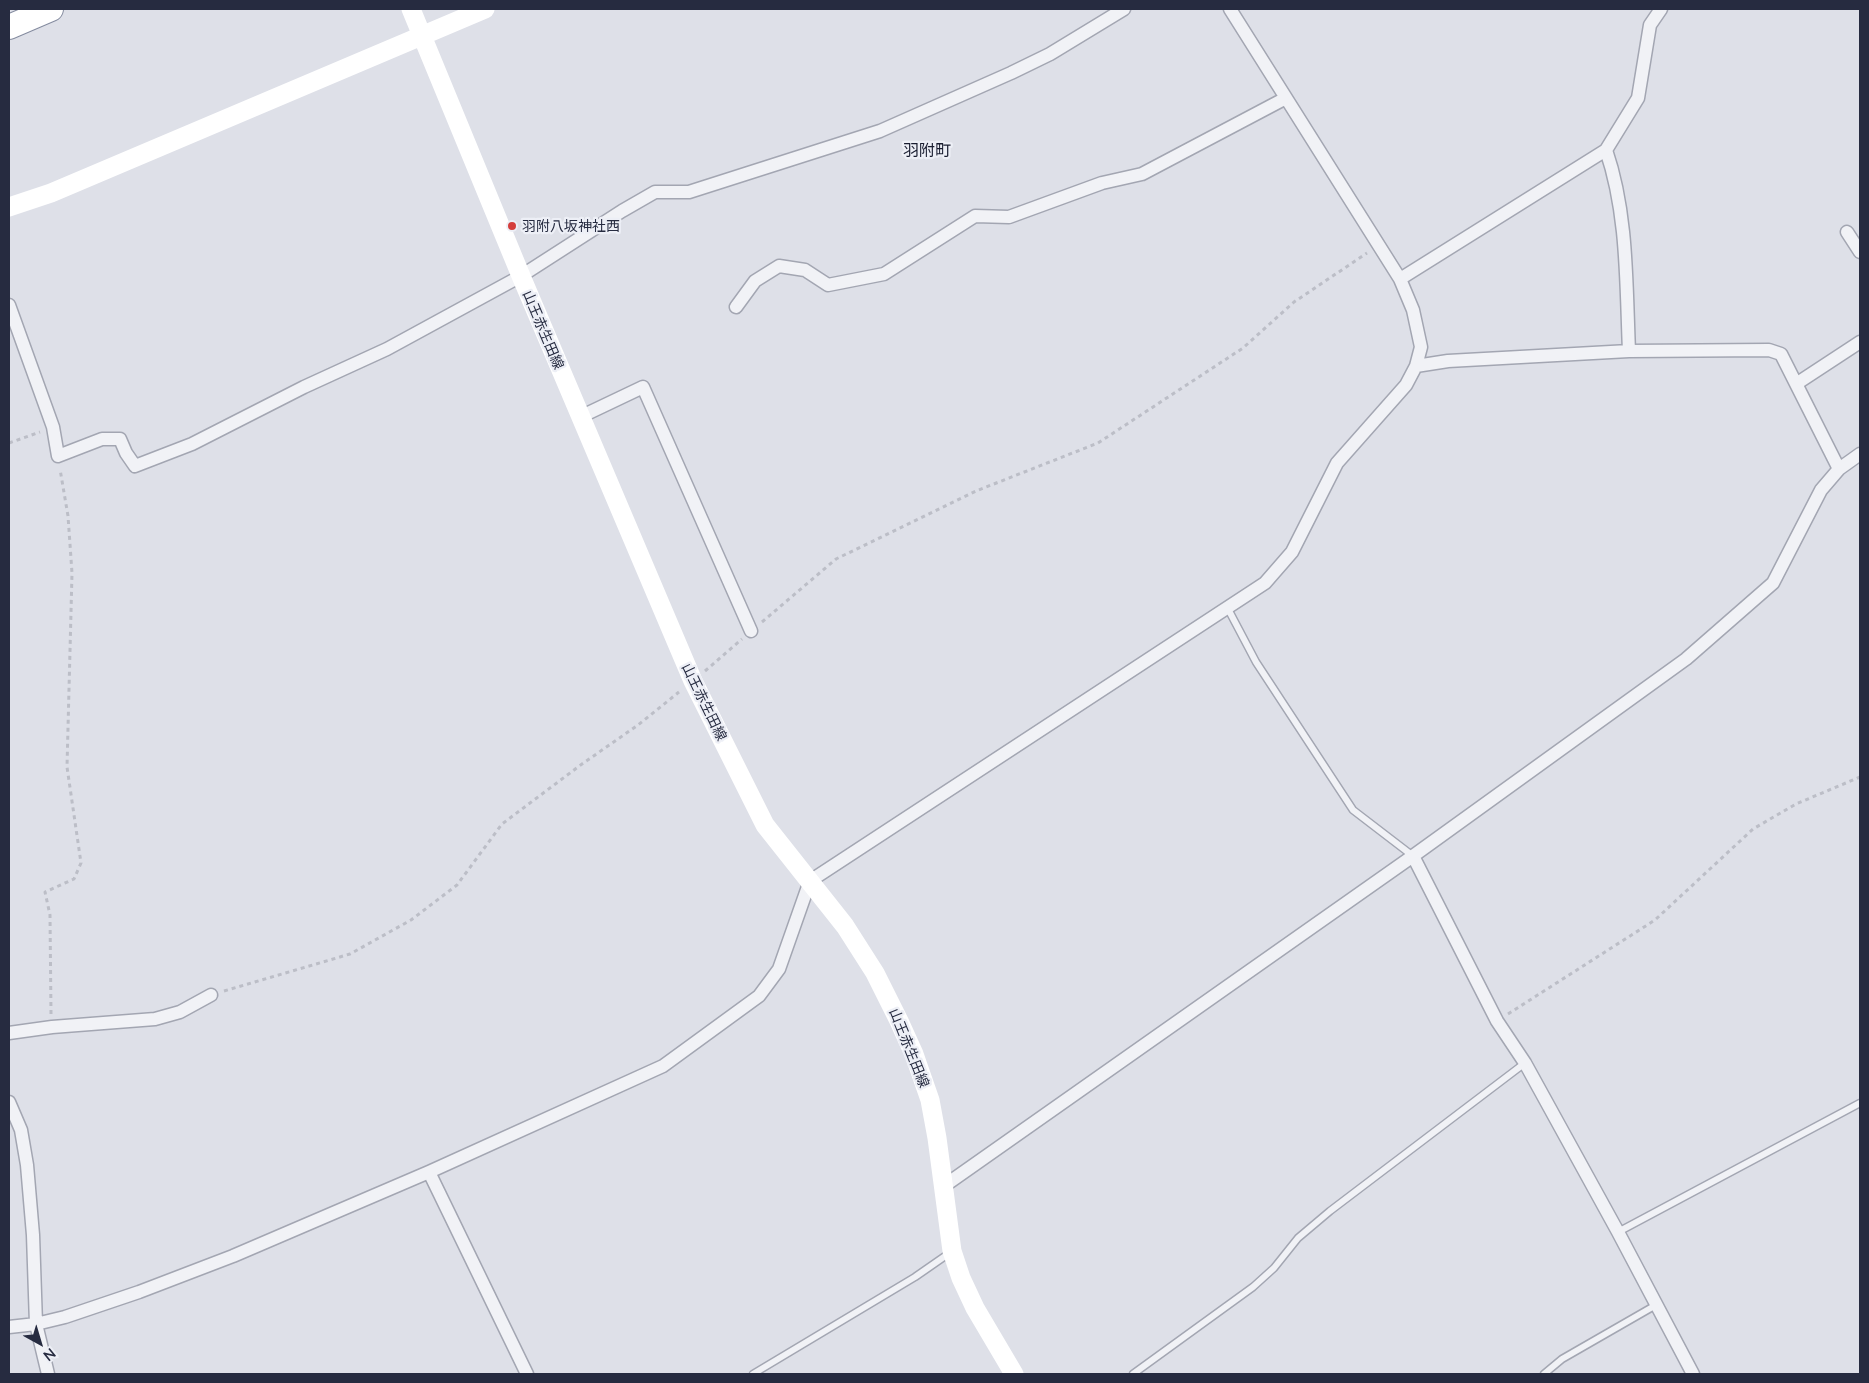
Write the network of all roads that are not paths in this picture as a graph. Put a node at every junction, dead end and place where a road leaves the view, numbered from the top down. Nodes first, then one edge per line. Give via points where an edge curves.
1 (51, 9) edge
2 (411, 9) edge
3 (485, 9) edge
4 (1124, 9) edge
5 (1230, 9) edge
6 (1661, 9) edge
7 (9, 26) edge
8 (422, 36) junction
9 (1286, 98) junction
10 (1606, 150) junction
11 (9, 207) edge
12 (1847, 232) dead end
13 (1860, 252) edge
14 (521, 276) junction
15 (1400, 279) junction
16 (9, 305) edge
17 (736, 307) dead end
18 (1860, 342) edge
19 (1629, 351) junction
20 (1416, 366) junction
21 (1796, 384) junction
22 (580, 417) junction
23 (1860, 454) edge
24 (1839, 469) junction
25 (1227, 607) junction
26 (751, 631) road end
27 (1413, 856) junction
28 (810, 881) junction
29 (211, 995) road end
30 (9, 1033) edge
31 (1525, 1063) junction
32 (9, 1102) edge
33 (1860, 1102) edge
34 (428, 1172) junction
35 (944, 1186) junction
36 (1618, 1232) junction
37 (952, 1251) junction
38 (1656, 1305) junction
39 (36, 1324) junction
40 (9, 1327) edge
41 (48, 1374) edge
42 (526, 1374) edge
43 (753, 1374) edge
44 (1014, 1374) edge
45 (1133, 1374) edge
46 (1544, 1374) edge
47 (1693, 1374) edge

1 - 7 highway
2 - 8 main road, 山王赤生田線
3 - 8 main road
4 - 14 street via 1050,54 880,131 689,192 655,192
5 - 9 street
6 - 10 street via 1650,25 1638,98
8 - 11 main road via 51,193
8 - 14 main road, 山王赤生田線
9 - 15 street
9 - 17 street via 1142,174 1102,183 1009,217 974,216 884,274 828,285 805,270 779,266 755,282
10 - 15 street
10 - 19 street via 1614,173 1623,241
12 - 13 street
14 - 16 street via 387,349 192,444 135,466 120,439 102,439 58,456 53,427
14 - 22 main road, 山王赤生田線
15 - 20 street via 1413,310 1421,347
18 - 21 street
19 - 20 street via 1448,361
19 - 21 street via 1769,350 1781,354
20 - 25 street via 1406,385 1337,463 1292,552 1265,584
21 - 24 street
22 - 26 street via 643,387
22 - 28 main road, 山王赤生田線 via 693,681 765,825
23 - 24 street
24 - 27 street via 1821,490 1773,583 1686,659
25 - 27 lane via 1256,662 1353,810
25 - 28 street
27 - 31 street via 1497,1021
27 - 35 street
28 - 34 street via 779,968 759,996 664,1066
28 - 35 main road, 山王赤生田線 via 870,965 914,1054 930,1100
29 - 30 street via 180,1012 155,1019
31 - 36 street
31 - 45 lane via 1330,1211 1298,1238 1274,1268 1253,1286
32 - 39 street via 21,1130 27,1165
33 - 36 lane
34 - 39 street via 233,1256 139,1292
34 - 42 street
35 - 37 main road, 山王赤生田線
36 - 38 street
37 - 43 lane
37 - 44 main road, 山王赤生田線 via 975,1308
38 - 46 lane via 1562,1359
38 - 47 street
39 - 40 street
39 - 41 street

